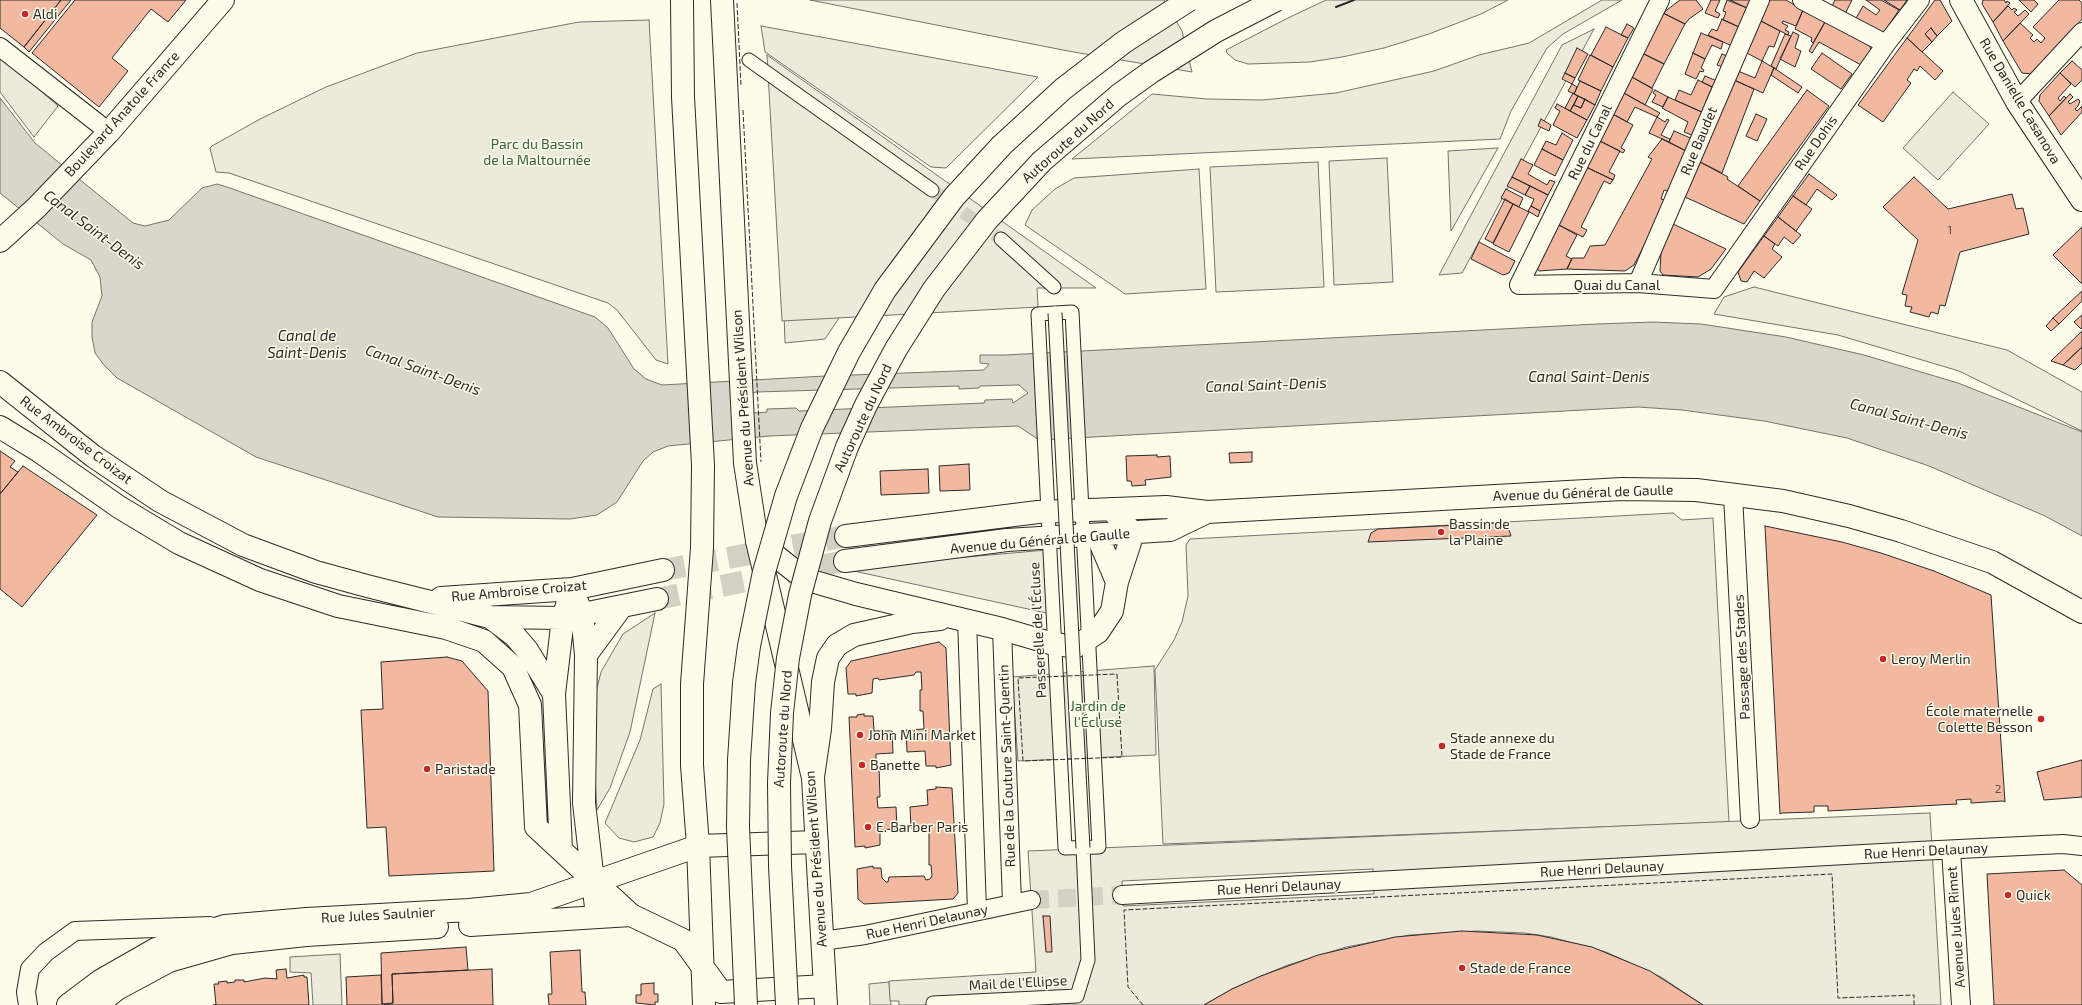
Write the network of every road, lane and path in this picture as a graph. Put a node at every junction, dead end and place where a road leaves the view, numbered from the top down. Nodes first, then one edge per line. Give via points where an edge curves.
1 (223, 0) edge
2 (682, 0) edge
3 (722, 0) edge
4 (1189, 0) edge
5 (1276, 0) edge
6 (1660, 0) edge
7 (1760, 0) edge
8 (1802, 0) edge
9 (1920, 0) edge
10 (1962, 0) edge
11 (2082, 32) edge
12 (1886, 44) junction
13 (0, 47) edge
14 (749, 60) dead end
15 (2017, 102) junction
16 (109, 132) junction
17 (932, 190) tunnel mouth
18 (2082, 200) edge
19 (36, 208) junction
20 (0, 220) edge
21 (1001, 239) tunnel mouth
22 (0, 241) edge
23 (1638, 283) junction
24 (1519, 285) joint
25 (1054, 287) dead end
26 (1714, 288) joint
27 (0, 382) edge
28 (0, 427) edge
29 (1733, 495) junction
30 (1110, 510) junction
31 (1207, 512) junction
32 (1133, 533) junction
33 (1097, 535) junction
34 (846, 536) tunnel mouth
35 (757, 541) junction
36 (845, 561) tunnel mouth
37 (663, 570) tunnel mouth
38 (1117, 582) junction
39 (572, 589) junction
40 (657, 598) tunnel mouth
41 (421, 599) junction
42 (622, 606) junction
43 (2082, 612) edge
44 (573, 616) junction
45 (490, 617) junction
46 (962, 618) junction
47 (1002, 629) junction
48 (586, 655) junction
49 (554, 694) junction
50 (813, 778) junction
51 (1750, 819) dead end
52 (816, 842) junction
53 (698, 846) junction
54 (2082, 846) edge
55 (1083, 848) junction
56 (561, 850) junction
57 (1951, 850) junction
58 (594, 881) junction
59 (1122, 895) tunnel mouth
60 (1031, 900) tunnel mouth
61 (1012, 903) junction
62 (977, 911) junction
63 (631, 915) junction
64 (597, 916) junction
65 (225, 926) junction
66 (822, 941) junction
67 (702, 968) junction
68 (826, 996) edge
69 (28, 1005) edge
70 (68, 1005) edge
71 (96, 1005) edge
72 (704, 1005) edge
73 (746, 1005) edge
74 (787, 1005) edge
75 (933, 1005) edge
76 (1961, 1005) edge

1 - 16 main road, Boulevard Anatole France
2 - 53 main road via 683,97 703,465 702,548 692,684 692,764
3 - 35 main road, Avenue du Président Wilson via 745,463
4 - 73 main road, bridge via 1124,42 1063,89 1007,140 954,197 885,290 849,352 812,428 786,496 764,572 744,683 739,746 738,827
5 - 74 main road, Autoroute du Nord, bridge via 1216,31 1151,72 1119,95 1042,161 987,220 934,288 896,349 866,405 847,447 820,521 800,595 788,658 782,713 779,783
6 - 24 street, Rue du Canal
7 - 23 street, Rue Baudet
8 - 12 street
9 - 12 street, Rue Dohis
10 - 15 main road, Rue Danielle Casanova
11 - 15 street
12 - 26 street, Rue Dohis
13 - 16 street
14 - 17 street
15 - 18 main road, Rue Danielle Casanova
16 - 19 main road, Boulevard Anatole France
19 - 20 main road
19 - 22 main road, Boulevard Anatole France
21 - 25 street
23 - 24 street, Quai du Canal
23 - 26 street, Quai du Canal
27 - 41 main road, Rue Ambroise Croizat via 99,460 160,501 243,544 316,572
28 - 56 main road via 119,507 179,543 260,580 338,606 446,628 484,641 513,667 530,705 536,827
29 - 31 main road, Avenue du Général de Gaulle via 1696,490 1622,488
29 - 43 main road, Avenue du Général de Gaulle via 1783,501 1901,531 1992,562
29 - 51 street, Passage des Stades
30 - 31 main road, Avenue du Général de Gaulle via 1166,507
30 - 32 main road
30 - 33 main road
30 - 34 main road, Avenue du Général de Gaulle via 1038,512
31 - 32 main road, Avenue du Général de Gaulle via 1170,530
32 - 33 main road, Avenue du Général de Gaulle
32 - 38 main road
33 - 36 main road, Avenue du Général de Gaulle via 1007,540
33 - 38 main road
35 - 46 main road via 796,572 815,582
35 - 50 main road, Avenue du Président Wilson
37 - 39 main road, Rue Ambroise Croizat
38 - 47 main road via 1112,611 1098,632 1075,647 1050,643
39 - 41 main road, Rue Ambroise Croizat
39 - 44 main road
40 - 42 main road, Rue Ambroise Croizat
41 - 45 main road, Rue Ambroise Croizat
42 - 44 main road, Rue Ambroise Croizat
42 - 48 main road
44 - 45 main road, Rue Ambroise Croizat
44 - 48 main road
44 - 49 main road
45 - 49 main road via 515,636 528,650
46 - 47 main road
46 - 50 main road via 912,622 862,633 837,645 828,658 823,682
46 - 62 street
47 - 61 street, Rue de la Couture Saint-Quentin
48 - 58 main road via 584,803
49 - 56 main road
50 - 52 main road, Avenue du Président Wilson
52 - 53 main road, Rue Jules Saulnier
52 - 66 main road, Avenue du Président Wilson
53 - 58 main road, Rue Jules Saulnier
53 - 67 main road
54 - 57 street, Rue Henri Delaunay via 2063,844
55 - 55 street, Passerelle de l'Écluse, bridge via 1055,313 1038,314 1065,840 1066,848
55 - 75 street, Mail de l'Ellipse via 1088,960 1077,996
56 - 58 main road
57 - 59 street, Rue Henri Delaunay
57 - 76 street, Avenue Jules Rimet
58 - 63 main road
58 - 64 main road
58 - 65 main road, Rue Jules Saulnier via 531,904
60 - 61 street, Rue Henri Delaunay
61 - 62 street, Rue Henri Delaunay
62 - 66 street, Rue Henri Delaunay via 865,935
63 - 64 main road, Rue Jules Saulnier
63 - 67 main road, Rue Jules Saulnier via 683,940
64 - 71 main road, Rue Jules Saulnier via 306,935 232,943 168,961 117,989
65 - 69 street via 75,931 46,952 30,969 26,992
65 - 70 main road, Rue Jules Saulnier via 156,950 100,981
66 - 68 main road, Avenue du Président Wilson
67 - 68 main road, Rue Jules Saulnier via 720,992
67 - 72 main road

